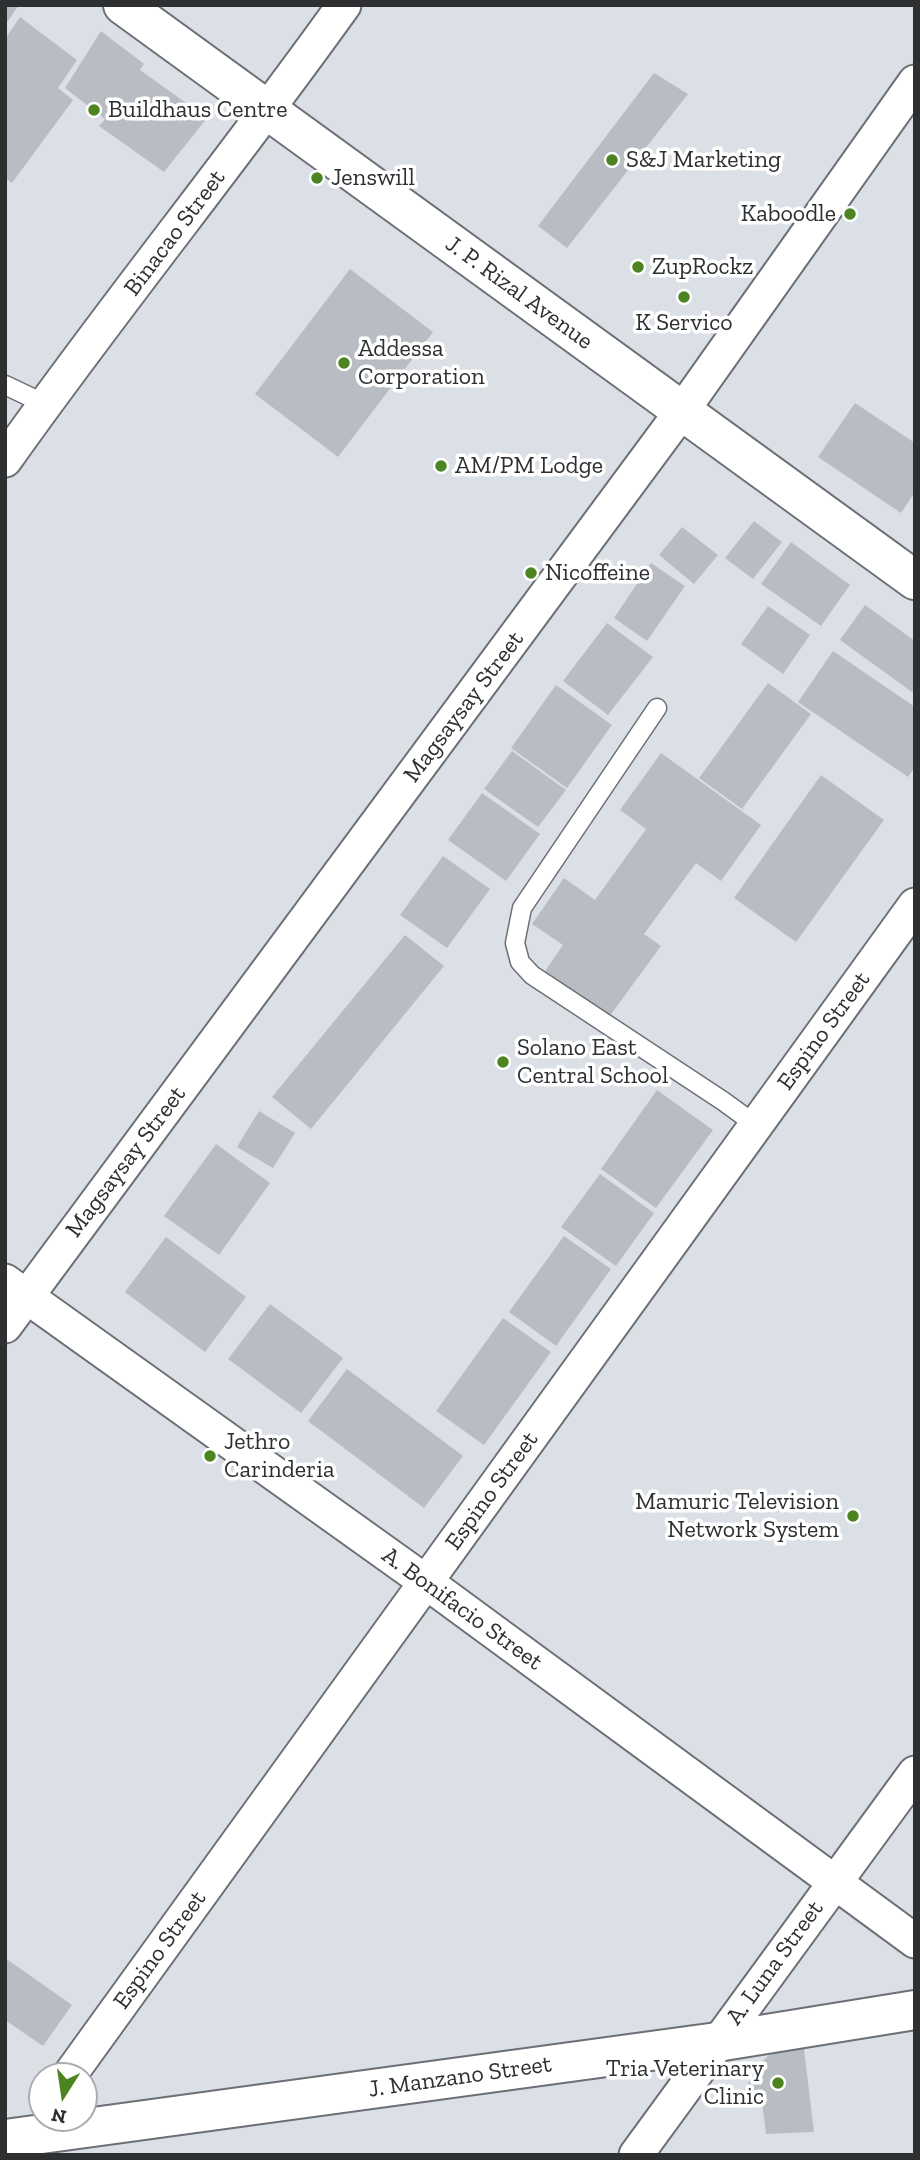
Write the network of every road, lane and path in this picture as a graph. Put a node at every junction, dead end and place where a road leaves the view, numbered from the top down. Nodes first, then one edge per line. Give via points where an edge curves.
1 (123, 5) edge
2 (344, 5) edge
3 (915, 82) edge
4 (268, 111) junction
5 (5, 385) edge
6 (45, 404) junction
7 (682, 411) junction
8 (5, 460) edge
9 (915, 580) edge
10 (657, 708) dead end
11 (915, 905) edge
12 (756, 1125) junction
13 (16, 1289) edge
14 (5, 1326) edge
15 (426, 1583) junction
16 (915, 1773) edge
17 (834, 1883) junction
18 (915, 1941) edge
19 (915, 2010) edge
20 (717, 2042) junction
21 (79, 2062) edge
22 (26, 2133) edge
23 (636, 2155) edge

1 - 4 main road, J. P. Rizal Avenue
2 - 4 street, Binacao Street
3 - 7 street, Magsaysay Street
4 - 6 street, Binacao Street
4 - 7 main road, J. P. Rizal Avenue
5 - 6 lane
6 - 8 street, Binacao Street
7 - 9 main road, J. P. Rizal Avenue
7 - 13 street, Magsaysay Street
10 - 12 lane via 522,908 515,943 520,962 532,975
11 - 12 street, Espino Street
12 - 15 street, Espino Street
13 - 14 street, Magsaysay Street
13 - 15 street, A. Bonifacio Street
15 - 17 street, A. Bonifacio Street
15 - 21 street, Espino Street
16 - 17 street, A. Luna Street
17 - 18 street, A. Bonifacio Street
17 - 20 street, A. Luna Street
19 - 20 main road, J. Manzano Street
20 - 22 main road, J. Manzano Street
20 - 23 street, A. Luna Street

